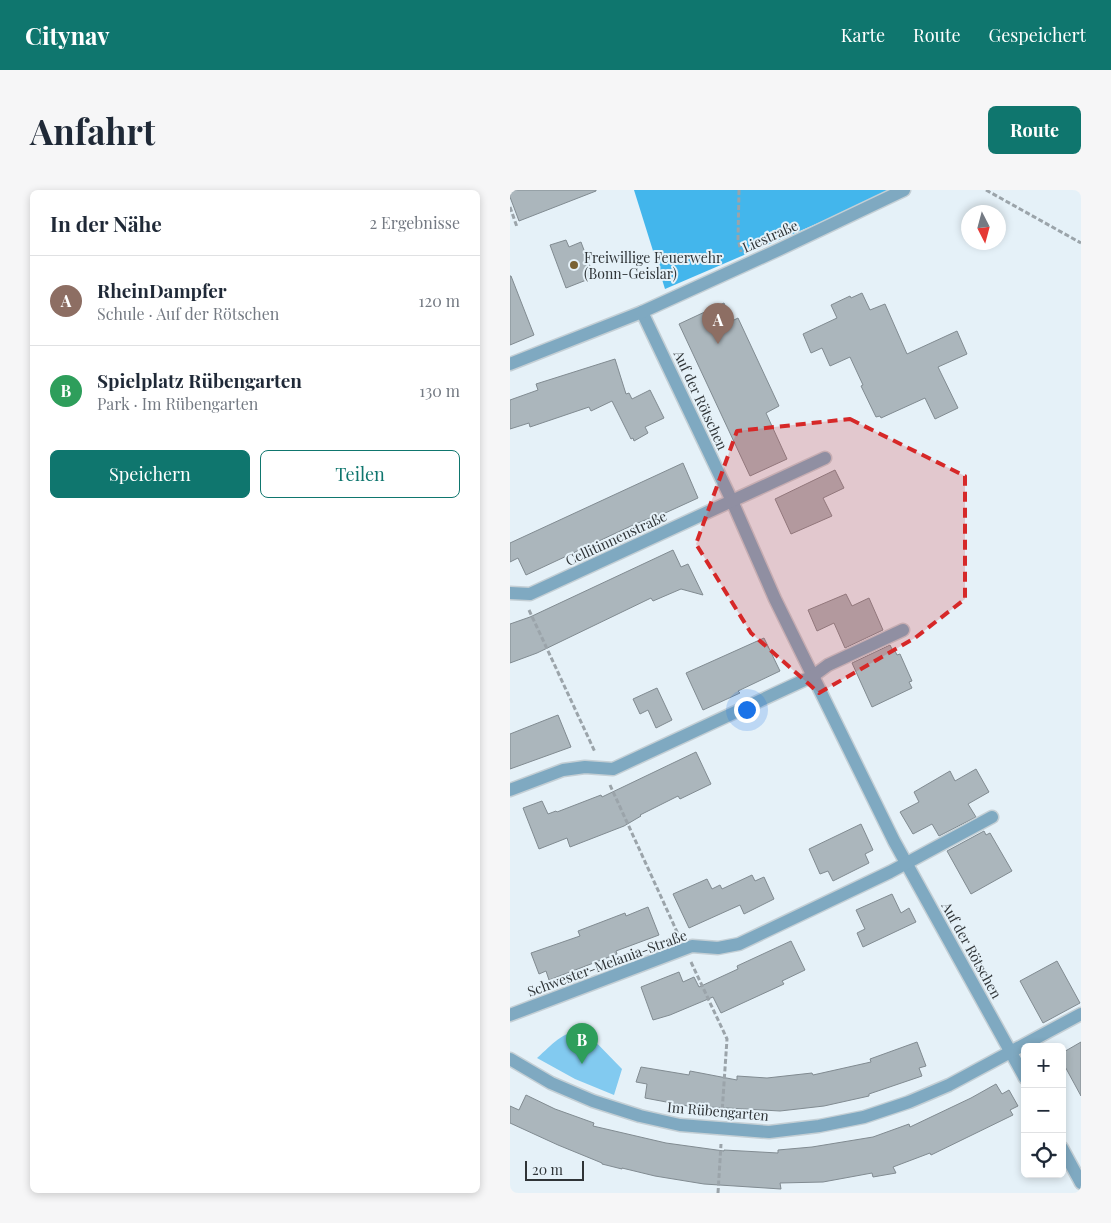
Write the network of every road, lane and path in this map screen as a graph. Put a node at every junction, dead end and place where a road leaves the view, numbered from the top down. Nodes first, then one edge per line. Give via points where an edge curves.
1 (739, 190) edge
2 (904, 190) edge
3 (986, 190) edge
4 (510, 207) edge
5 (517, 227) dead end
6 (1081, 243) edge
7 (744, 264) junction
8 (642, 312) junction
9 (510, 364) edge
10 (825, 458) dead end
11 (732, 501) junction
12 (516, 594) edge
13 (903, 630) dead end
14 (813, 676) junction
15 (602, 768) junction
16 (510, 790) edge
17 (992, 816) dead end
18 (906, 864) junction
19 (685, 949) junction
20 (1081, 1014) edge
21 (510, 1015) edge
22 (1010, 1051) junction
23 (510, 1059) edge
24 (1021, 1071) edge
25 (721, 1129) junction
26 (1066, 1155) edge
27 (1081, 1183) edge
28 (718, 1193) edge

1 - 7 path via 738,239
2 - 7 street, Liestraße
3 - 6 path
4 - 5 path
7 - 8 street, Liestraße
8 - 9 street, Liestraße
8 - 11 street, Auf der Rötschen
10 - 11 street
11 - 12 street, Cellitinnenstraße via 530,594
11 - 14 street, Auf der Rötschen
12 - 15 path
13 - 14 street via 828,665
14 - 15 street via 620,766
14 - 18 street, Auf der Rötschen
15 - 16 street via 563,770
15 - 19 path
17 - 18 street
18 - 19 street, Schwester-Melania-Straße via 739,944
18 - 22 street, Auf der Rötschen
19 - 21 street, Schwester-Melania-Straße
19 - 25 path via 727,1039
20 - 22 street
22 - 24 street, Auf der Rötschen
22 - 25 street, Im Rübengarten via 950,1085 864,1117 769,1132
23 - 25 street, Im Rübengarten via 552,1083 594,1101 680,1125
25 - 28 path
26 - 27 street

